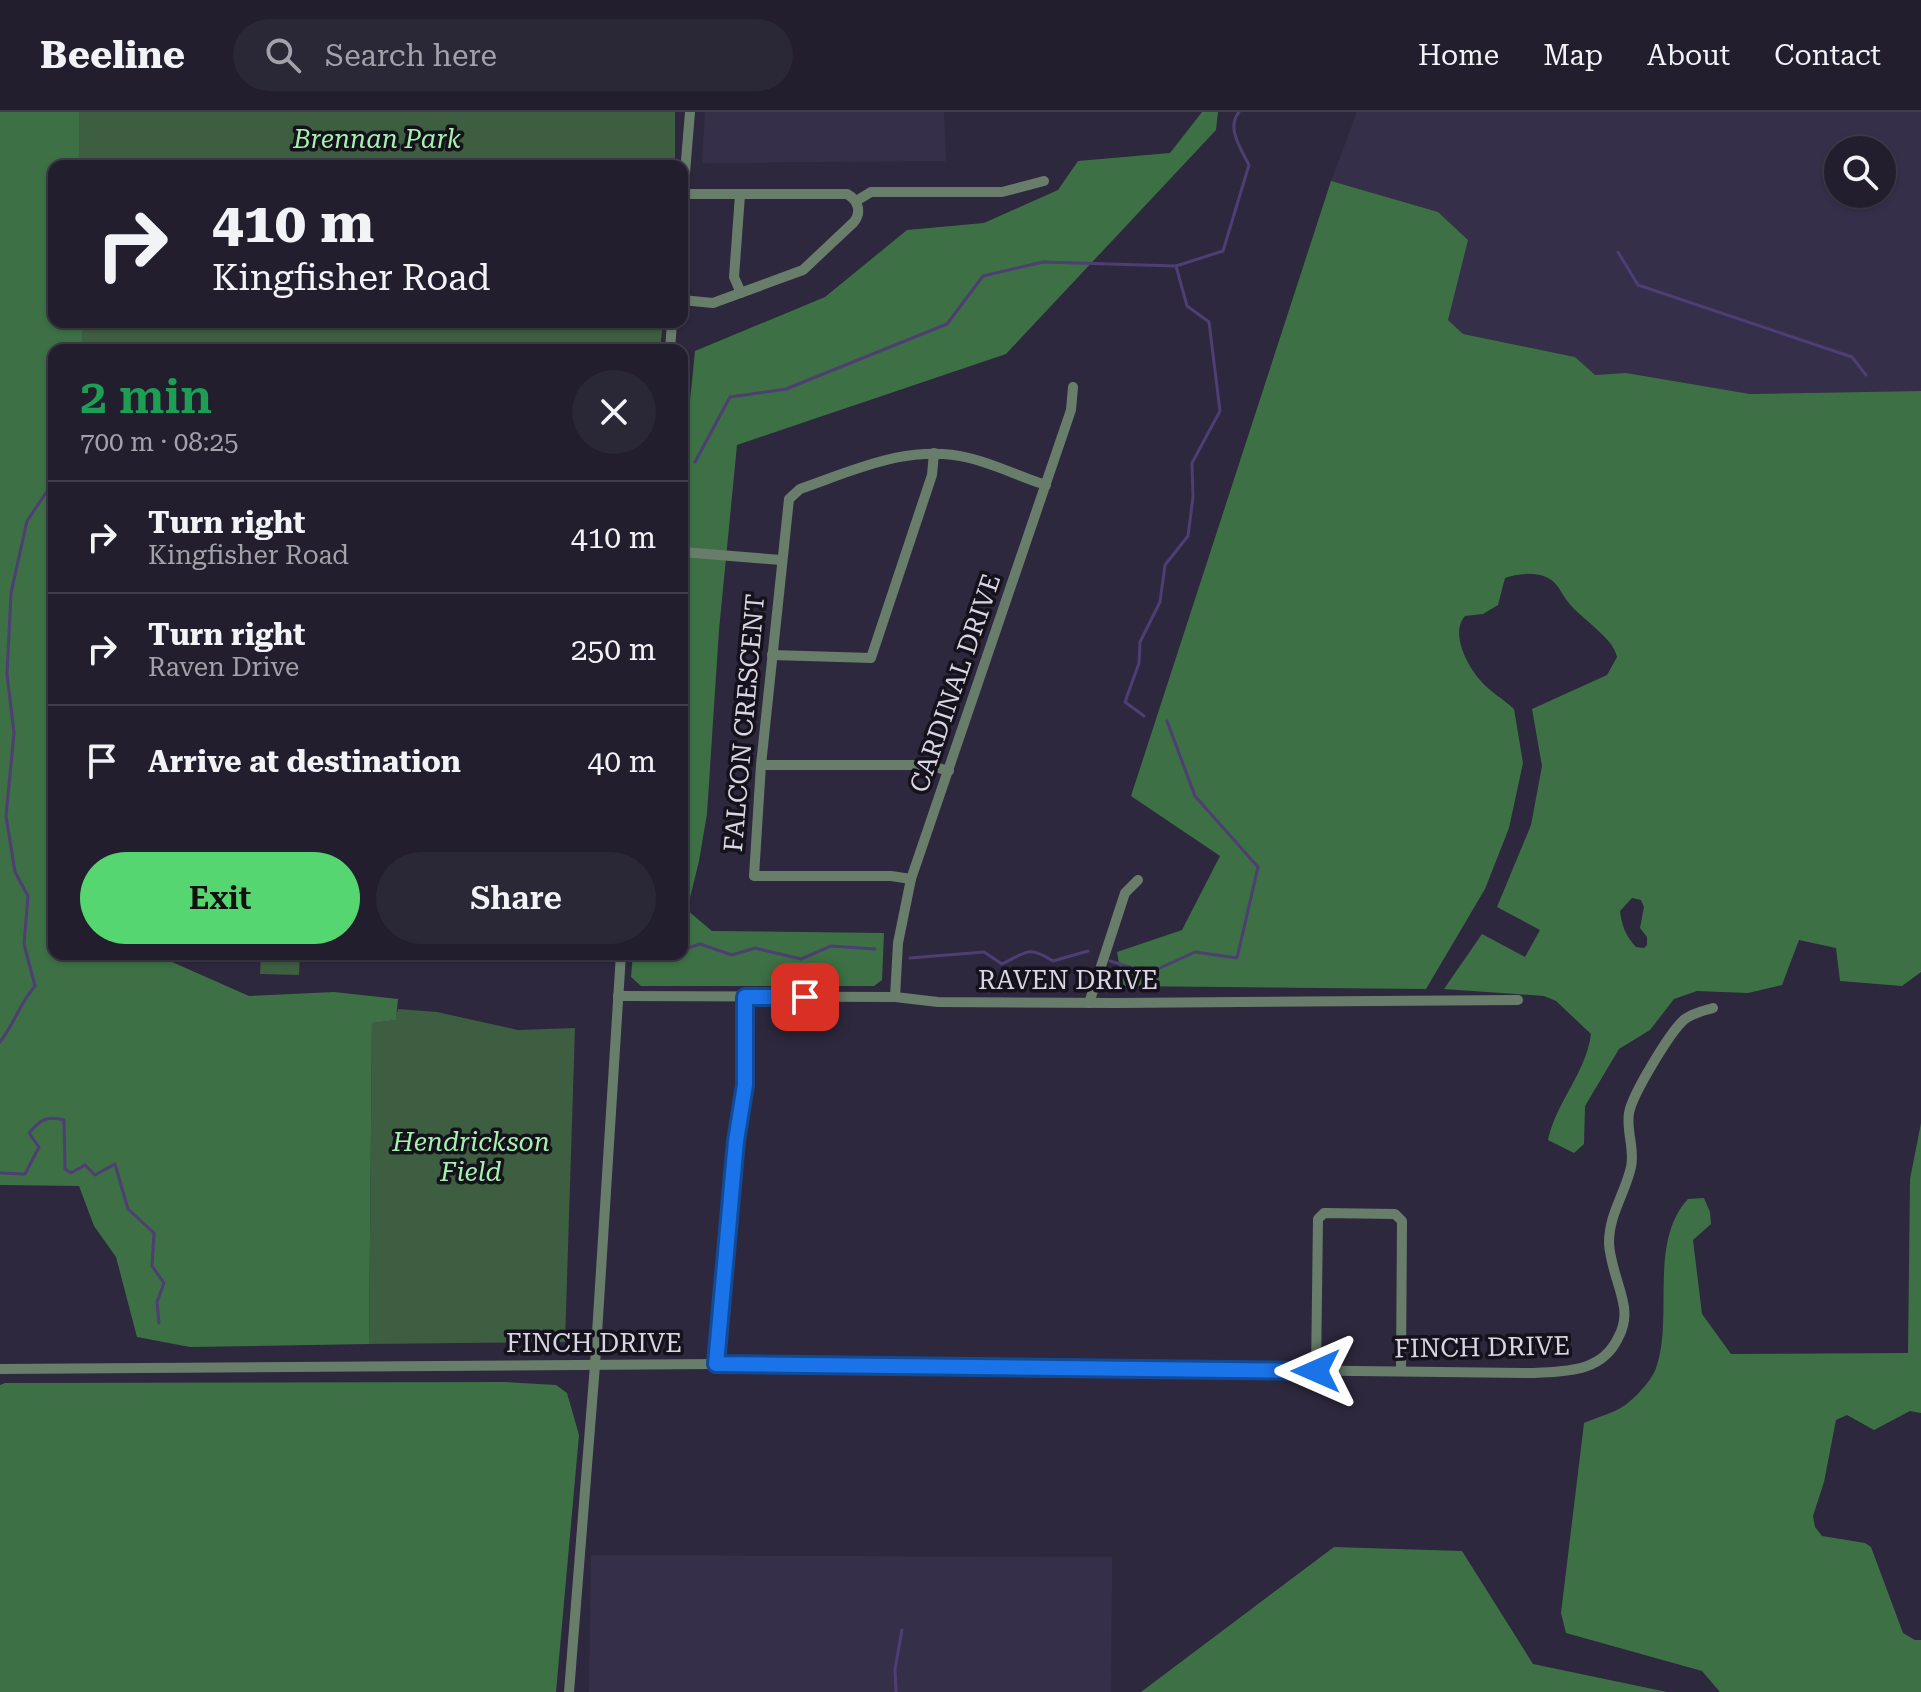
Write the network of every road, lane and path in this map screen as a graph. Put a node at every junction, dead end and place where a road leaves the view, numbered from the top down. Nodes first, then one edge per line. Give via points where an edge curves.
1 (690, 112) edge
2 (686, 160) edge
3 (1044, 181) dead end
4 (688, 194) edge
5 (740, 195) junction
6 (856, 201) junction
7 (741, 293) junction
8 (688, 301) edge
9 (1073, 387) dead end
10 (934, 453) junction
11 (1046, 485) junction
12 (688, 552) edge
13 (781, 560) junction
14 (772, 655) junction
15 (761, 765) junction
16 (949, 771) junction
17 (911, 879) junction
18 (1138, 880) dead end
19 (621, 960) edge
20 (618, 996) junction
21 (745, 997) junction
22 (895, 997) junction
23 (1518, 1000) dead end
24 (1089, 1003) junction
25 (1713, 1008) dead end
26 (716, 1364) junction
27 (595, 1365) junction
28 (0, 1369) edge
29 (1316, 1371) junction
30 (1401, 1371) junction
31 (569, 1692) edge

1 - 2 street
3 - 6 street via 1002,192 871,192
4 - 5 street
5 - 6 street via 847,194
5 - 7 street via 734,277
6 - 7 street via 857,218 807,268
7 - 8 street via 713,303
9 - 11 street, CARDINAL DRIVE via 1071,410
10 - 11 street via 969,458
10 - 13 street, FALCON CRESCENT via 896,456 794,493 787,506
10 - 14 street via 932,475 871,658
11 - 16 street, CARDINAL DRIVE
12 - 13 street
13 - 14 street, FALCON CRESCENT
14 - 15 street, FALCON CRESCENT
15 - 16 street via 928,765
15 - 17 street, FALCON CRESCENT via 754,876
16 - 17 street, CARDINAL DRIVE
17 - 22 street, CARDINAL DRIVE via 898,943
18 - 24 street via 1125,893
19 - 20 street
20 - 21 street, RAVEN DRIVE
20 - 27 street
21 - 22 street, RAVEN DRIVE
21 - 26 street via 745,1085
22 - 24 street, RAVEN DRIVE
23 - 24 street, RAVEN DRIVE
25 - 30 street, FINCH DRIVE via 1678,1025 1632,1104 1632,1163 1610,1232 1624,1309 1621,1333 1611,1349 1596,1363 1575,1370
26 - 27 street, FINCH DRIVE
26 - 29 street, FINCH DRIVE
27 - 28 street, FINCH DRIVE
27 - 31 street
29 - 30 street, FINCH DRIVE
29 - 30 street via 1318,1219 1324,1213 1395,1214 1402,1221

